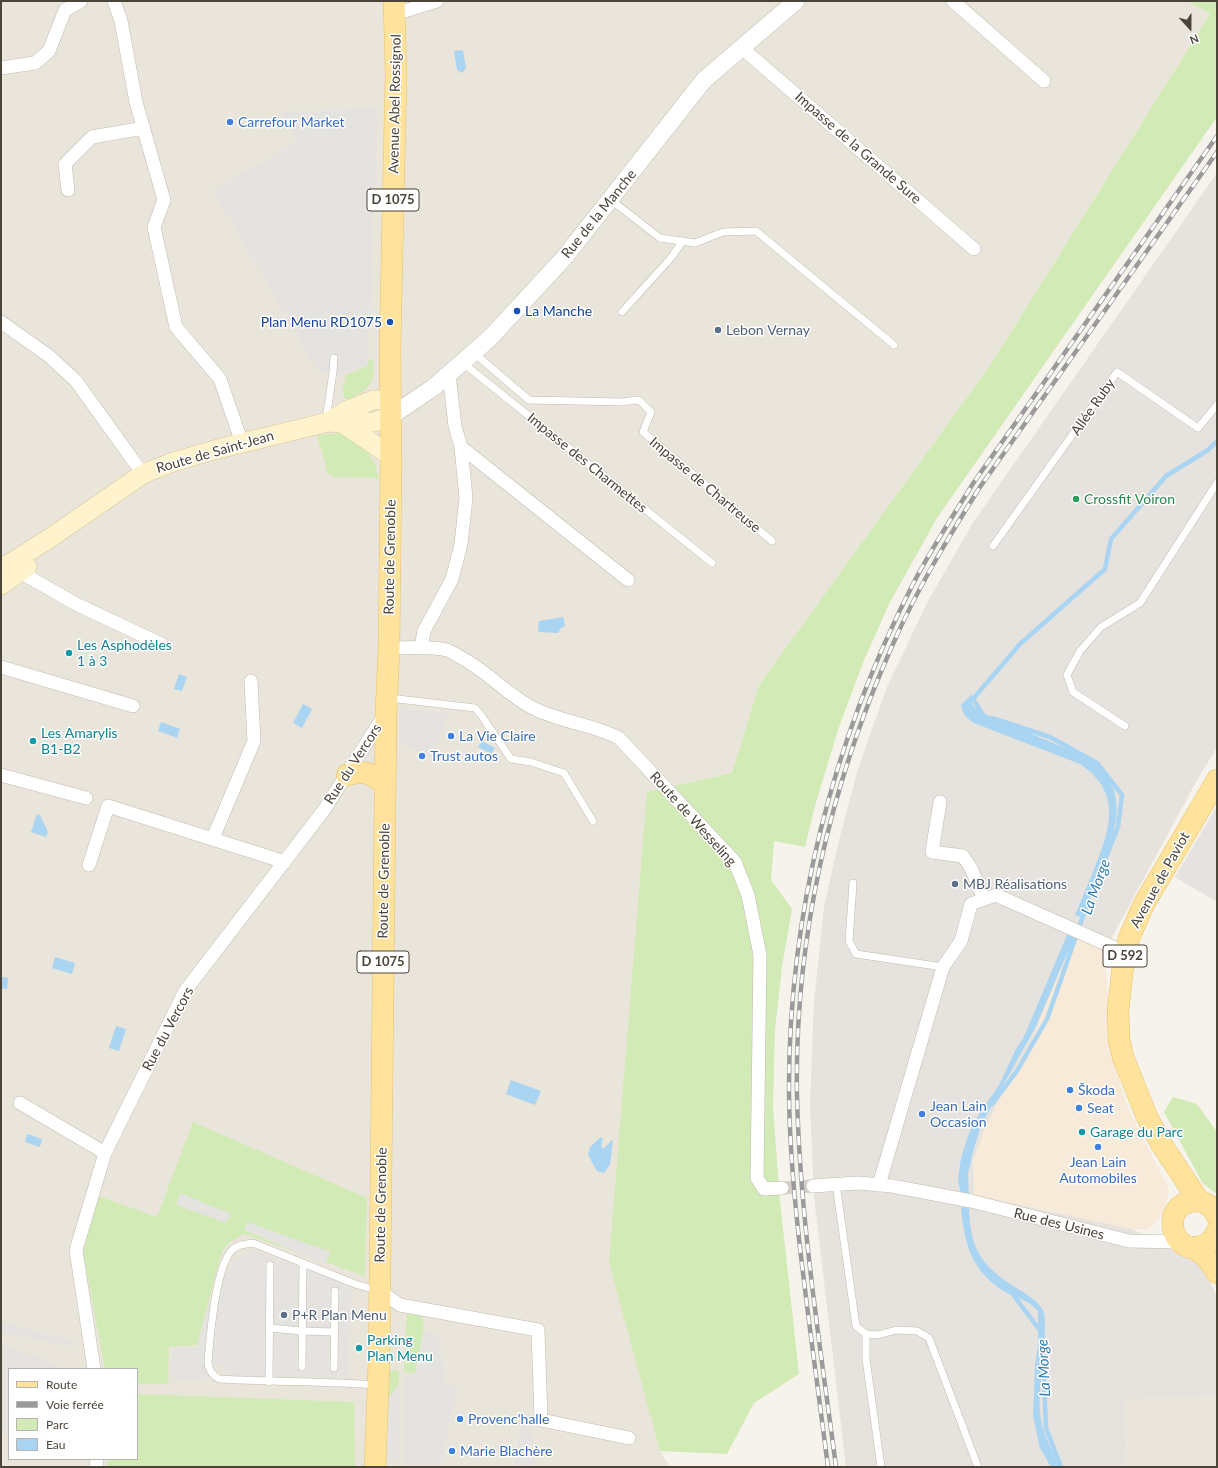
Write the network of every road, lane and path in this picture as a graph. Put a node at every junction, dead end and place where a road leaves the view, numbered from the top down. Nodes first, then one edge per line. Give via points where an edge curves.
1 (81, 1) edge
2 (114, 1) edge
3 (437, 1) edge
4 (796, 1) edge
5 (953, 1) edge
6 (395, 8) edge
7 (742, 48) junction
8 (1, 68) edge
9 (1044, 81) dead end
10 (144, 128) junction
11 (68, 190) dead end
12 (611, 200) junction
13 (683, 241) junction
14 (974, 249) dead end
15 (622, 312) dead end
16 (1, 322) edge
17 (894, 345) dead end
18 (334, 358) dead end
19 (468, 358) junction
20 (449, 374) junction
21 (1217, 405) edge
22 (391, 408) junction
23 (332, 423) junction
24 (242, 443) junction
25 (461, 447) junction
26 (391, 456) junction
27 (143, 474) junction
28 (1217, 483) edge
29 (772, 541) dead end
30 (994, 546) dead end
31 (712, 563) dead end
32 (19, 565) junction
33 (1, 569) edge
34 (628, 580) dead end
35 (1, 585) edge
36 (161, 644) dead end
37 (389, 648) junction
38 (421, 648) junction
39 (1, 667) edge
40 (252, 680) dead end
41 (386, 705) junction
42 (133, 706) dead end
43 (1125, 726) dead end
44 (385, 756) junction
45 (350, 771) junction
46 (1, 775) edge
47 (1217, 780) edge
48 (385, 785) junction
49 (86, 798) dead end
50 (940, 802) dead end
51 (593, 821) dead end
52 (213, 838) junction
53 (284, 862) junction
54 (89, 865) dead end
55 (853, 883) dead end
56 (984, 898) junction
57 (1126, 953) junction
58 (943, 967) junction
59 (20, 1102) dead end
60 (1162, 1145) junction
61 (105, 1153) junction
62 (836, 1184) junction
63 (880, 1184) junction
64 (813, 1186) tunnel mouth
65 (782, 1188) tunnel mouth
66 (1199, 1201) junction
67 (1175, 1215) junction
68 (1217, 1230) edge
69 (1147, 1241) junction
70 (1187, 1245) junction
71 (303, 1263) junction
72 (270, 1265) dead end
73 (1217, 1273) edge
74 (335, 1291) dead end
75 (380, 1291) junction
76 (270, 1328) junction
77 (302, 1331) junction
78 (335, 1332) junction
79 (866, 1334) junction
80 (302, 1367) dead end
81 (94, 1368) edge
82 (334, 1368) dead end
83 (269, 1382) junction
84 (378, 1385) junction
85 (629, 1438) dead end
86 (375, 1467) edge
87 (881, 1467) edge
88 (978, 1467) edge

1 - 8 street via 65,10 49,51 35,64
2 - 10 street via 121,21 136,102
3 - 6 street
4 - 7 street, Rue de la Manche
5 - 9 street
6 - 22 main road, Avenue Abel Rossignol / D 1075
7 - 12 street, Rue de la Manche via 704,80
7 - 14 street, Impasse de la Grande Sure
10 - 11 street via 92,137 65,164
10 - 24 street via 164,200 154,227 176,327 220,379
12 - 13 lane via 660,238
12 - 19 street, Rue de la Manche via 517,311
13 - 15 lane
13 - 17 lane via 695,243 723,232 756,232
16 - 27 street via 49,356 76,381
18 - 23 lane
19 - 20 street, Rue de la Manche
19 - 29 lane, Impasse de Chartreuse via 529,400 639,400 651,412 643,432
19 - 31 lane, Impasse des Charmettes
20 - 22 street, Rue de la Manche via 434,387
20 - 25 street via 455,426
21 - 30 lane, Allée Ruby via 1198,428 1118,372
22 - 23 main road, Route de Saint-Jean via 373,400 348,410
22 - 26 main road, Route de Grenoble / D 1075
23 - 24 main road, Route de Saint-Jean
23 - 26 main road
24 - 27 main road, Route de Saint-Jean via 173,462
25 - 34 street
25 - 38 street via 466,498 461,544 452,579 424,631
26 - 37 main road, Route de Grenoble / D 1075
27 - 32 main road, Route de Saint-Jean via 50,538 25,569
28 - 43 lane via 1140,603 1102,627 1080,651 1067,675 1073,692
32 - 33 main road, Route de Saint-Jean
32 - 35 main road, Route de Saint-Jean
32 - 36 street via 76,604
37 - 38 street, Route de Wesseling
37 - 41 main road, Route de Grenoble / D 1075
38 - 65 street, Route de Wesseling via 447,650 475,665 511,694 534,708 619,738 735,862 748,896 760,955 757,1178 764,1189
39 - 42 street
40 - 52 street via 254,740
41 - 44 main road, Route de Grenoble / D 1075
41 - 45 street, Rue du Vercors
41 - 51 lane via 474,708 511,759 531,762 564,773
44 - 45 main road
44 - 48 main road, Route de Grenoble / D 1075
45 - 48 main road via 367,772
45 - 53 street, Rue du Vercors
46 - 49 street
47 - 57 main road, Avenue de Paviot / D 592 via 1144,904 1129,938
48 - 75 main road, Route de Grenoble / D 1075
50 - 56 street via 932,852 963,856
52 - 53 street
52 - 54 street via 108,806
53 - 61 street, Rue du Vercors via 185,991
55 - 58 lane via 849,941 856,954
56 - 57 street via 996,894
56 - 58 street via 971,904 961,941
57 - 60 main road, Avenue de Paviot / D 592 via 1118,1011 1119,1039 1123,1057 1147,1118
58 - 63 street
59 - 61 street
60 - 66 main road, Avenue de Paviot / D 592
60 - 67 main road, Avenue de Paviot / D 592 via 1175,1186
61 - 81 street, Rue du Vercors via 76,1250
62 - 63 street
62 - 64 street
62 - 79 lane via 856,1326
63 - 69 street, Rue des Usines via 965,1200 1129,1241
66 - 67 main road via 1183,1205
66 - 68 main road via 1210,1206
67 - 69 street via 1157,1235
67 - 70 main road via 1174,1232
68 - 70 main road via 1212,1240 1200,1247
69 - 70 street, Rue des Usines
70 - 73 main road via 1207,1258
71 - 75 lane
71 - 77 lane
71 - 83 lane via 254,1243 241,1244 233,1249 224,1262 211,1326 208,1368 218,1379
72 - 76 lane
74 - 78 lane
75 - 84 main road, Route de Grenoble / D 1075
75 - 85 street via 400,1305 538,1330 541,1420
76 - 77 lane
76 - 83 lane
77 - 78 lane
77 - 80 lane
78 - 82 lane
79 - 87 lane via 866,1359
79 - 88 lane via 878,1335 896,1330 917,1331 929,1338
83 - 84 lane
84 - 86 main road, Route de Grenoble / D 1075

